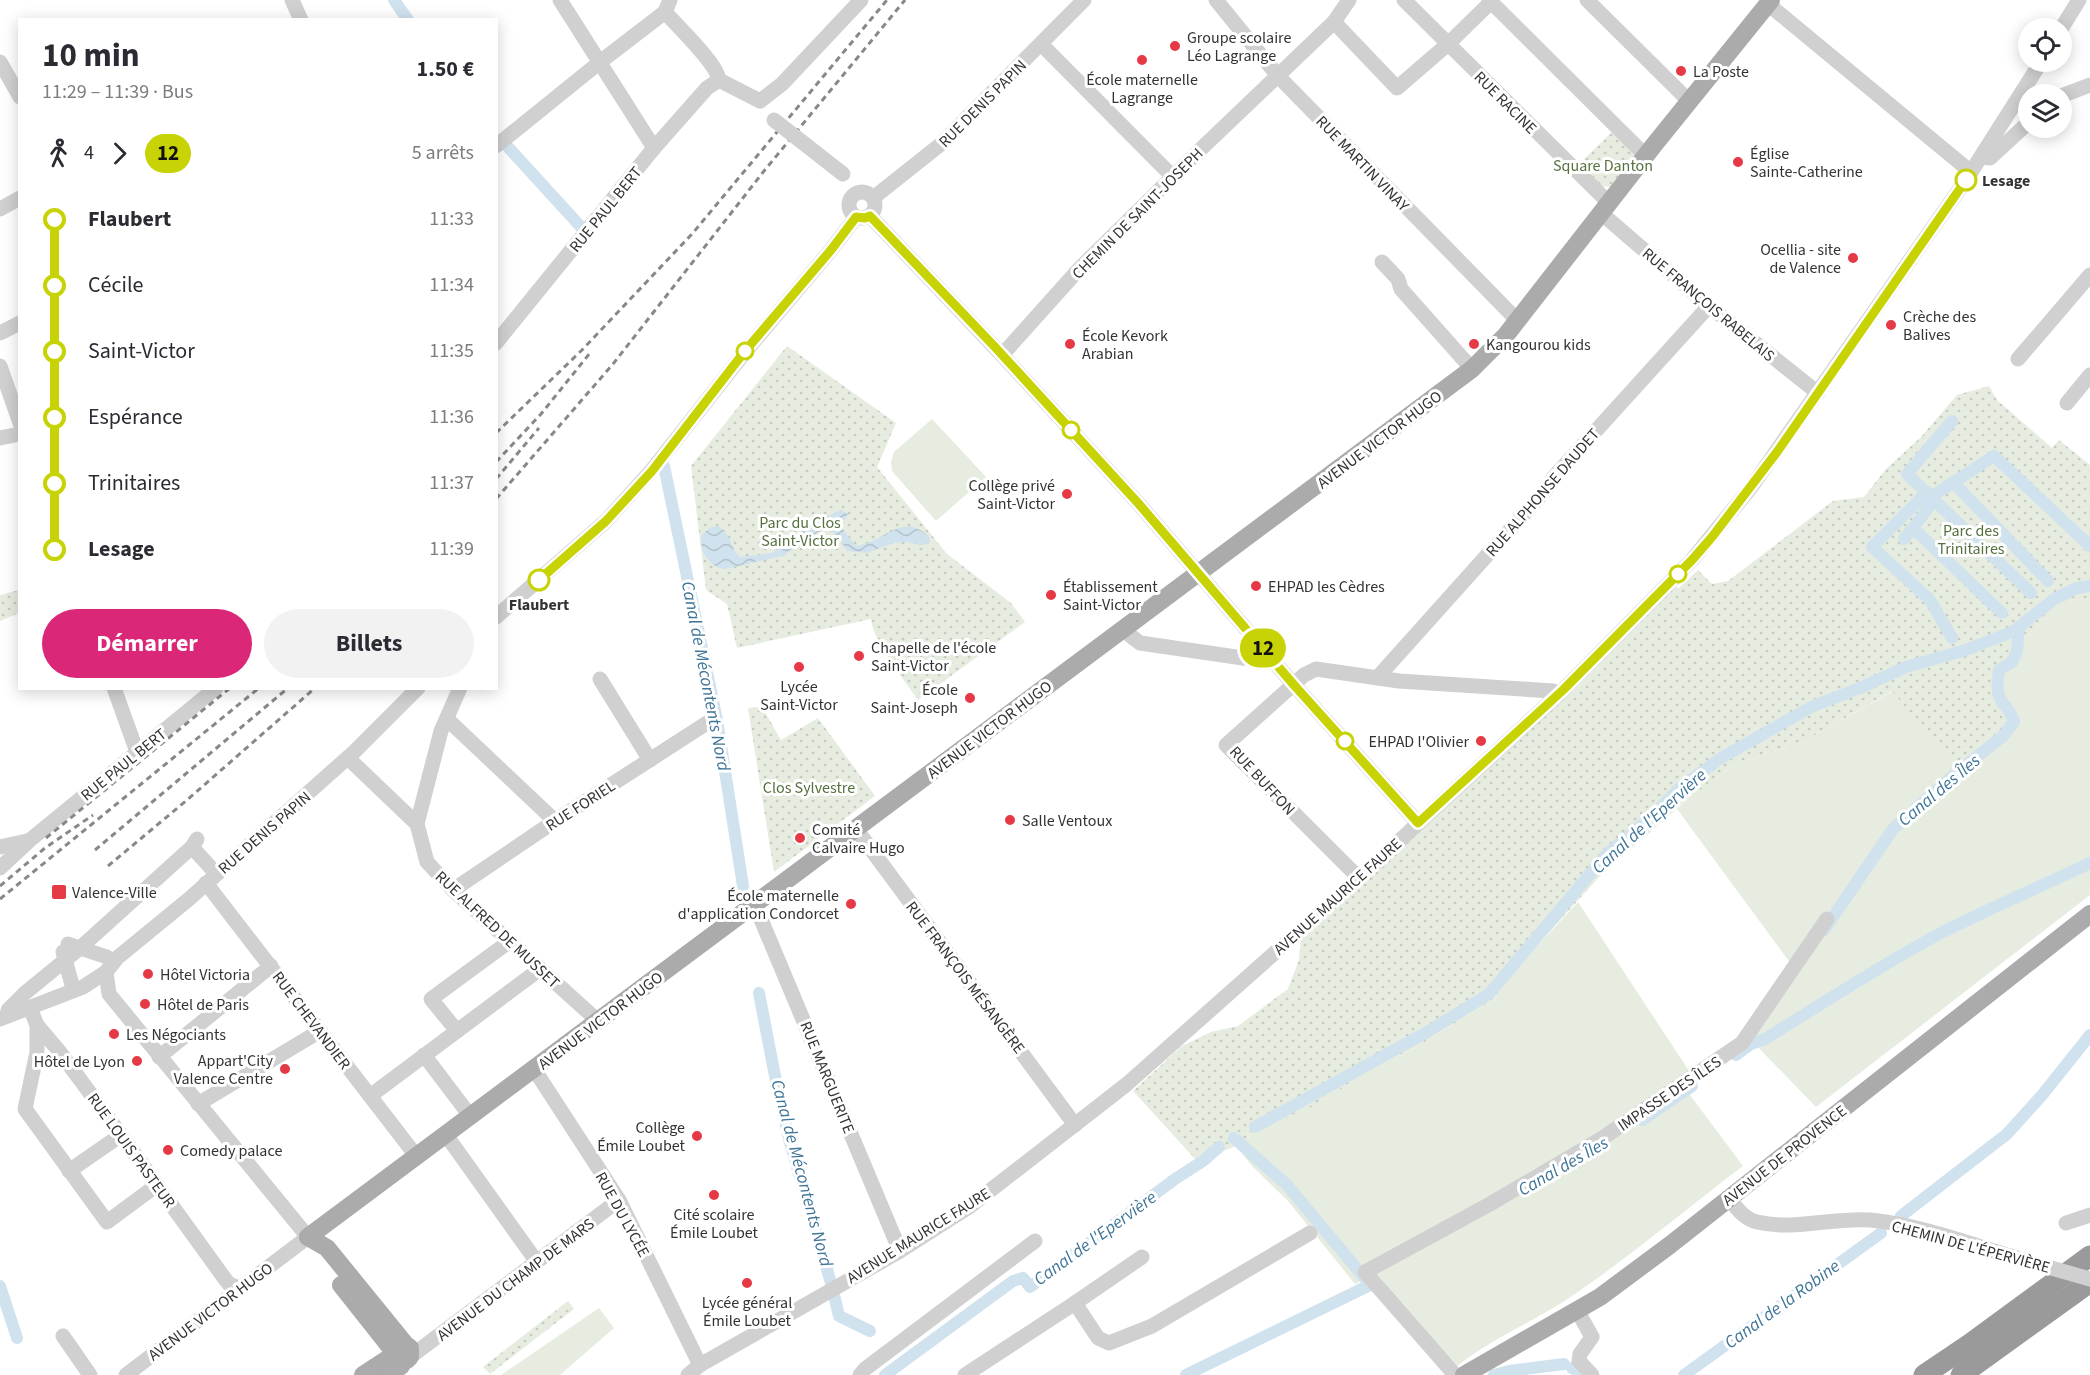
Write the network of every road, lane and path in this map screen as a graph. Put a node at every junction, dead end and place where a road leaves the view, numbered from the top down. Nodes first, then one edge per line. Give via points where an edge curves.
1 (292, 0) edge
2 (560, 0) edge
3 (861, 0) edge
4 (1084, 0) edge
5 (1216, 0) edge
6 (1349, 0) edge
7 (1404, 0) edge
8 (1587, 0) edge
9 (2079, 0) edge
10 (1490, 1) edge
11 (1769, 2) edge
12 (667, 6) edge
13 (300, 18) edge
14 (2068, 18) edge
15 (1334, 22) junction
16 (1041, 44) junction
17 (1448, 44) junction
18 (600, 62) junction
19 (0, 63) edge
20 (2035, 72) edge
21 (1278, 75) junction
22 (719, 80) junction
23 (2090, 85) edge
24 (2072, 92) edge
25 (18, 94) edge
26 (760, 101) junction
27 (1689, 101) junction
28 (2003, 124) junction
29 (2018, 128) edge
30 (2018, 132) edge
31 (498, 144) edge
32 (654, 148) junction
33 (1646, 156) junction
34 (1982, 157) junction
35 (1971, 172) junction
36 (1173, 177) junction
37 (858, 192) junction
38 (873, 198) junction
39 (18, 199) edge
40 (1605, 208) junction
41 (0, 209) edge
42 (863, 216) junction
43 (1382, 262) dead end
44 (2090, 275) edge
45 (1709, 306) junction
46 (1517, 320) junction
47 (18, 323) edge
48 (0, 333) edge
49 (498, 341) edge
50 (1002, 355) junction
51 (2018, 359) dead end
52 (0, 366) edge
53 (1472, 369) junction
54 (2090, 375) edge
55 (2077, 390) junction
56 (1818, 393) junction
57 (2090, 400) edge
58 (2067, 403) dead end
59 (18, 417) edge
60 (18, 434) edge
61 (0, 438) edge
62 (1198, 573) junction
63 (498, 615) edge
64 (1123, 630) junction
65 (1265, 651) junction
66 (1377, 678) junction
67 (600, 679) dead end
68 (1294, 685) junction
69 (115, 690) edge
70 (214, 690) edge
71 (416, 690) edge
72 (459, 690) edge
73 (1558, 695) junction
74 (447, 718) junction
75 (710, 721) dead end
76 (137, 752) junction
77 (348, 758) junction
78 (650, 759) junction
79 (555, 821) junction
80 (1418, 823) junction
81 (417, 824) junction
82 (856, 829) junction
83 (30, 840) junction
84 (0, 847) edge
85 (0, 868) edge
86 (211, 868) dead end
87 (1359, 878) junction
88 (206, 884) junction
89 (453, 890) junction
90 (755, 904) junction
91 (2090, 914) edge
92 (1827, 919) dead end
93 (510, 941) junction
94 (69, 951) junction
95 (107, 965) junction
96 (271, 966) junction
97 (540, 969) junction
98 (77, 986) junction
99 (109, 994) junction
100 (30, 1008) junction
101 (4, 1014) edge
102 (598, 1021) junction
103 (37, 1025) junction
104 (320, 1031) junction
105 (457, 1031) junction
106 (424, 1055) junction
107 (159, 1056) junction
108 (534, 1069) junction
109 (370, 1096) junction
110 (198, 1104) junction
111 (471, 1117) junction
112 (1076, 1125) junction
113 (121, 1135) junction
114 (446, 1136) junction
115 (417, 1157) junction
116 (69, 1171) junction
117 (157, 1185) junction
118 (1728, 1199) junction
119 (619, 1200) junction
120 (2090, 1215) edge
121 (2066, 1223) dead end
122 (1310, 1233) dead end
123 (308, 1237) junction
124 (1035, 1241) dead end
125 (900, 1251) junction
126 (2090, 1256) edge
127 (1142, 1257) dead end
128 (537, 1262) junction
129 (2090, 1280) edge
130 (239, 1288) junction
131 (1075, 1303) junction
132 (1577, 1310) junction
133 (63, 1336) dead end
134 (401, 1354) junction
135 (700, 1365) junction
136 (90, 1375) edge
137 (126, 1375) edge
138 (363, 1375) edge
139 (387, 1375) edge
140 (688, 1375) edge
141 (860, 1375) edge
142 (965, 1375) edge
143 (1455, 1375) edge
144 (1464, 1375) edge
145 (1592, 1375) edge
146 (1924, 1375) edge
147 (1961, 1375) edge

1 - 13 street
2 - 18 street
3 - 26 street via 782,84
4 - 16 street, RUE DENIS PAPIN
5 - 21 street, RUE MARTIN VINAY
6 - 15 street, CHEMIN DE SAINT-JOSEPH
7 - 17 street, RUE RACINE
8 - 27 street
9 - 14 street
10 - 17 street
10 - 33 street
11 - 27 main road, AVENUE VICTOR HUGO
11 - 35 street
12 - 18 street
12 - 22 street via 711,62
15 - 17 street via 1397,88
15 - 21 street, CHEMIN DE SAINT-JOSEPH
16 - 36 street
16 - 38 street, RUE DENIS PAPIN via 941,144
17 - 40 street, RUE RACINE
18 - 31 street
18 - 32 street
19 - 25 street
20 - 28 street, AVENUE MAURICE FAURE
21 - 36 street, CHEMIN DE SAINT-JOSEPH
21 - 46 street, RUE MARTIN VINAY
22 - 26 street
22 - 32 street, RUE PAUL BERT via 707,88
23 - 24 street
26 - 37 street, bridge via 774,120 843,174
27 - 33 main road, AVENUE VICTOR HUGO
28 - 29 street
28 - 34 street, AVENUE MAURICE FAURE
30 - 34 street via 1990,158
32 - 49 street, RUE PAUL BERT
33 - 40 main road, AVENUE VICTOR HUGO
34 - 35 street, AVENUE MAURICE FAURE
35 - 56 street, AVENUE MAURICE FAURE
36 - 50 street, CHEMIN DE SAINT-JOSEPH via 1080,268
37 - 38 street via 867,192
37 - 42 street via 853,194 849,209
38 - 42 street via 875,208
39 - 41 street
40 - 45 street, RUE FRANÇOIS RABELAIS
40 - 46 main road, AVENUE VICTOR HUGO
42 - 50 street
42 - 63 street via 745,351 652,471 606,521
43 - 53 street
44 - 51 street
45 - 56 street, RUE FRANÇOIS RABELAIS
45 - 66 street, RUE ALPHONSE DAUDET
46 - 53 main road, AVENUE VICTOR HUGO
47 - 48 street
50 - 62 street
52 - 59 street
53 - 62 main road, AVENUE VICTOR HUGO
54 - 55 street
55 - 57 street
55 - 58 street
56 - 73 street, AVENUE MAURICE FAURE via 1752,486 1692,560
60 - 61 street
62 - 64 main road, AVENUE VICTOR HUGO
62 - 65 street
64 - 65 street via 1140,643 1250,660
64 - 82 main road, AVENUE VICTOR HUGO
65 - 68 street
66 - 68 street via 1316,669
66 - 73 street via 1553,691
67 - 78 street
68 - 80 street
68 - 87 street, RUE BUFFON via 1226,745
69 - 76 street
70 - 76 street, RUE PAUL BERT
71 - 77 street, RUE DENIS PAPIN
72 - 74 street, RUE ALFRED DE MUSSET
73 - 80 street, AVENUE MAURICE FAURE
74 - 79 street
74 - 81 street, RUE ALFRED DE MUSSET
75 - 78 street, RUE FORIEL
76 - 83 street, RUE PAUL BERT
77 - 81 street
77 - 88 street, RUE DENIS PAPIN
78 - 79 street, RUE FORIEL
79 - 89 street, RUE FORIEL
80 - 87 street, AVENUE MAURICE FAURE
81 - 89 street, RUE ALFRED DE MUSSET via 427,862
82 - 90 main road, AVENUE VICTOR HUGO
82 - 112 street, RUE FRANÇOIS MÉSANGÈRE
83 - 84 street
83 - 85 street, RUE PAUL BERT
86 - 94 street via 195,843
87 - 112 street, AVENUE MAURICE FAURE
88 - 95 street, RUE DENIS PAPIN
88 - 96 street, RUE CHEVANDIER
89 - 93 street, RUE ALFRED DE MUSSET
90 - 102 main road, AVENUE VICTOR HUGO
90 - 125 street, RUE MARGUERITE
91 - 118 main road, AVENUE DE PROVENCE
92 - 143 street, IMPASSE DES ÎLES via 1742,1043 1601,1139 1365,1272
93 - 97 street, RUE ALFRED DE MUSSET
93 - 105 street via 431,999
94 - 95 street
94 - 98 street
94 - 101 street
95 - 98 street, RUE DENIS PAPIN
95 - 99 street
96 - 104 street, RUE CHEVANDIER
96 - 107 street
97 - 102 street, RUE ALFRED DE MUSSET
97 - 105 street
98 - 99 street
98 - 100 street, RUE DENIS PAPIN
99 - 107 street
100 - 101 street, RUE DENIS PAPIN
100 - 103 street, RUE LOUIS PASTEUR
102 - 108 main road, AVENUE VICTOR HUGO
103 - 113 street, RUE LOUIS PASTEUR
103 - 116 street via 37,1052 25,1109
104 - 109 street, RUE CHEVANDIER
104 - 110 street
105 - 106 street
106 - 109 street
106 - 111 street
107 - 110 street
108 - 111 main road, AVENUE VICTOR HUGO
108 - 119 street, RUE DU LYCÉE
109 - 115 street, RUE CHEVANDIER
110 - 123 street
111 - 114 main road, AVENUE VICTOR HUGO
112 - 125 street, AVENUE MAURICE FAURE via 969,1207
113 - 116 street
113 - 117 street, RUE LOUIS PASTEUR
114 - 115 main road, AVENUE VICTOR HUGO
114 - 128 street
115 - 123 main road, AVENUE VICTOR HUGO
116 - 117 street via 107,1222
117 - 130 street, RUE LOUIS PASTEUR via 225,1279
118 - 129 street, CHEMIN DE L'ÉPERVIÈRE, bridge via 1754,1221 1780,1226 1872,1220 1906,1226
118 - 132 main road, AVENUE DE PROVENCE
119 - 128 street, AVENUE DU CHAMP DE MARS
119 - 135 street, RUE DU LYCÉE
120 - 121 street
122 - 131 street via 1152,1326 1108,1343 1098,1338
123 - 130 street, AVENUE VICTOR HUGO
123 - 134 main road via 327,1248
124 - 141 street
125 - 135 street, AVENUE MAURICE FAURE
126 - 146 highway
127 - 131 street
128 - 134 street, AVENUE DU CHAMP DE MARS
129 - 147 highway
130 - 137 street, AVENUE VICTOR HUGO
131 - 142 street
132 - 144 main road, AVENUE DE PROVENCE
132 - 145 street via 1592,1337 1579,1360
133 - 136 street
134 - 138 main road
134 - 139 main road via 400,1366
135 - 140 street, AVENUE MAURICE FAURE

